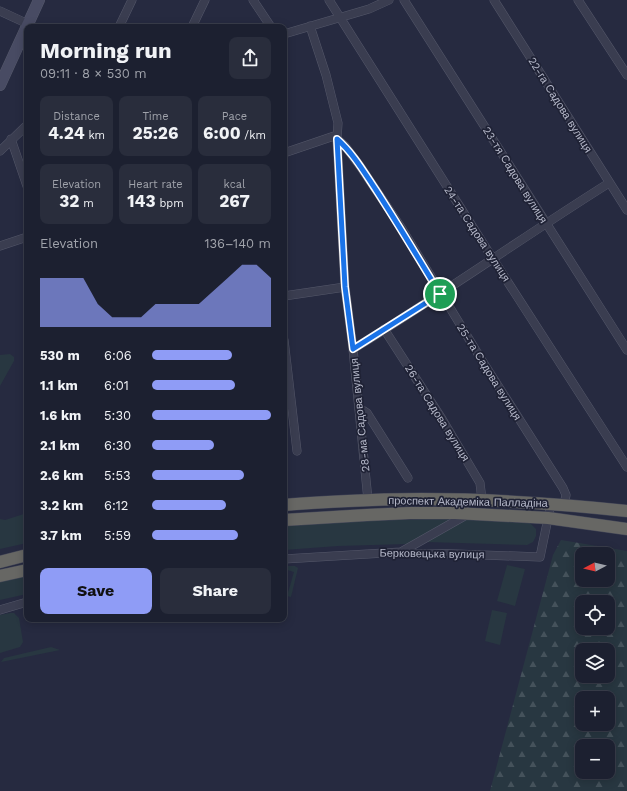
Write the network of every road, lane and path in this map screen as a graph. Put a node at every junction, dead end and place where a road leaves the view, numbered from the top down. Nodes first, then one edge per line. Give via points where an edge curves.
1 (39, 0) edge
2 (132, 0) edge
3 (205, 0) edge
4 (253, 0) edge
5 (329, 0) edge
6 (389, 0) edge
7 (404, 0) edge
8 (494, 0) edge
9 (578, 0) edge
10 (0, 11) edge
11 (340, 18) junction
12 (28, 24) joint
13 (121, 24) edge
14 (193, 24) edge
15 (269, 24) edge
16 (310, 26) junction
17 (24, 31) edge
18 (287, 33) edge
19 (3, 69) edge
20 (627, 75) edge
21 (0, 85) edge
22 (24, 128) edge
23 (337, 137) junction
24 (12, 139) junction
25 (0, 151) edge
26 (287, 152) edge
27 (24, 177) edge
28 (609, 183) junction
29 (627, 210) edge
30 (545, 223) junction
31 (24, 238) edge
32 (0, 246) edge
33 (493, 259) junction
34 (345, 287) junction
35 (440, 294) junction
36 (287, 296) edge
37 (384, 329) junction
38 (353, 349) junction
39 (627, 350) edge
40 (287, 366) edge
41 (359, 410) junction
42 (297, 451) dead end
43 (627, 467) edge
44 (408, 478) dead end
45 (368, 500) junction
46 (482, 500) junction
47 (552, 504) junction
48 (564, 504) junction
49 (287, 505) edge
50 (627, 511) edge
51 (468, 514) junction
52 (548, 518) junction
53 (287, 520) edge
54 (627, 529) edge
55 (401, 552) junction
56 (24, 556) edge
57 (287, 559) edge
58 (2, 560) edge
59 (24, 571) edge
60 (0, 576) edge
61 (24, 603) edge
62 (0, 610) edge

1 - 12 main road
2 - 13 street
3 - 14 street
4 - 15 street
5 - 11 street, 24-та Садова вулиця
6 - 11 street
7 - 30 street, 23-тя Садова вулиця
8 - 28 street, 22-га Садова вулиця
9 - 20 street
10 - 12 street
11 - 16 street
11 - 33 street, 24-та Садова вулиця
16 - 18 street
16 - 23 street via 338,123
17 - 19 main road
19 - 21 main road
22 - 24 street
23 - 26 street
23 - 34 street, 28-ма Садова вулиця
23 - 35 street, 25-та Садова вулиця via 346,146 402,229
24 - 25 street
24 - 27 street
28 - 29 street, 22-га Садова вулиця
28 - 30 street
30 - 33 street
30 - 39 street, 23-тя Садова вулиця
31 - 32 street
33 - 35 street
33 - 43 street, 24-та Садова вулиця
34 - 36 street
34 - 38 street, 28-ма Садова вулиця
35 - 37 street
35 - 48 street, 25-та Садова вулиця via 563,488 566,495
37 - 38 street
37 - 46 street, 26-та Садова вулиця via 480,483
38 - 41 street, 28-ма Садова вулиця
40 - 42 street
41 - 44 street via 367,413
41 - 45 street, 28-ма Садова вулиця
45 - 46 highway, проспект Академіка Палладіна
45 - 49 highway, проспект Академіка Палладіна
46 - 47 highway, проспект Академіка Палладіна
47 - 48 highway, проспект Академіка Палладіна
47 - 52 street
48 - 50 highway, проспект Академіка Палладіна
51 - 52 highway, проспект Академіка Палладіна
51 - 53 highway, проспект Академіка Палладіна via 410,513
51 - 55 street
52 - 54 highway, проспект Академіка Палладіна
52 - 55 street, Берковецька вулиця via 540,558
55 - 57 street, Берковецька вулиця
56 - 58 highway
59 - 60 highway
61 - 62 street

